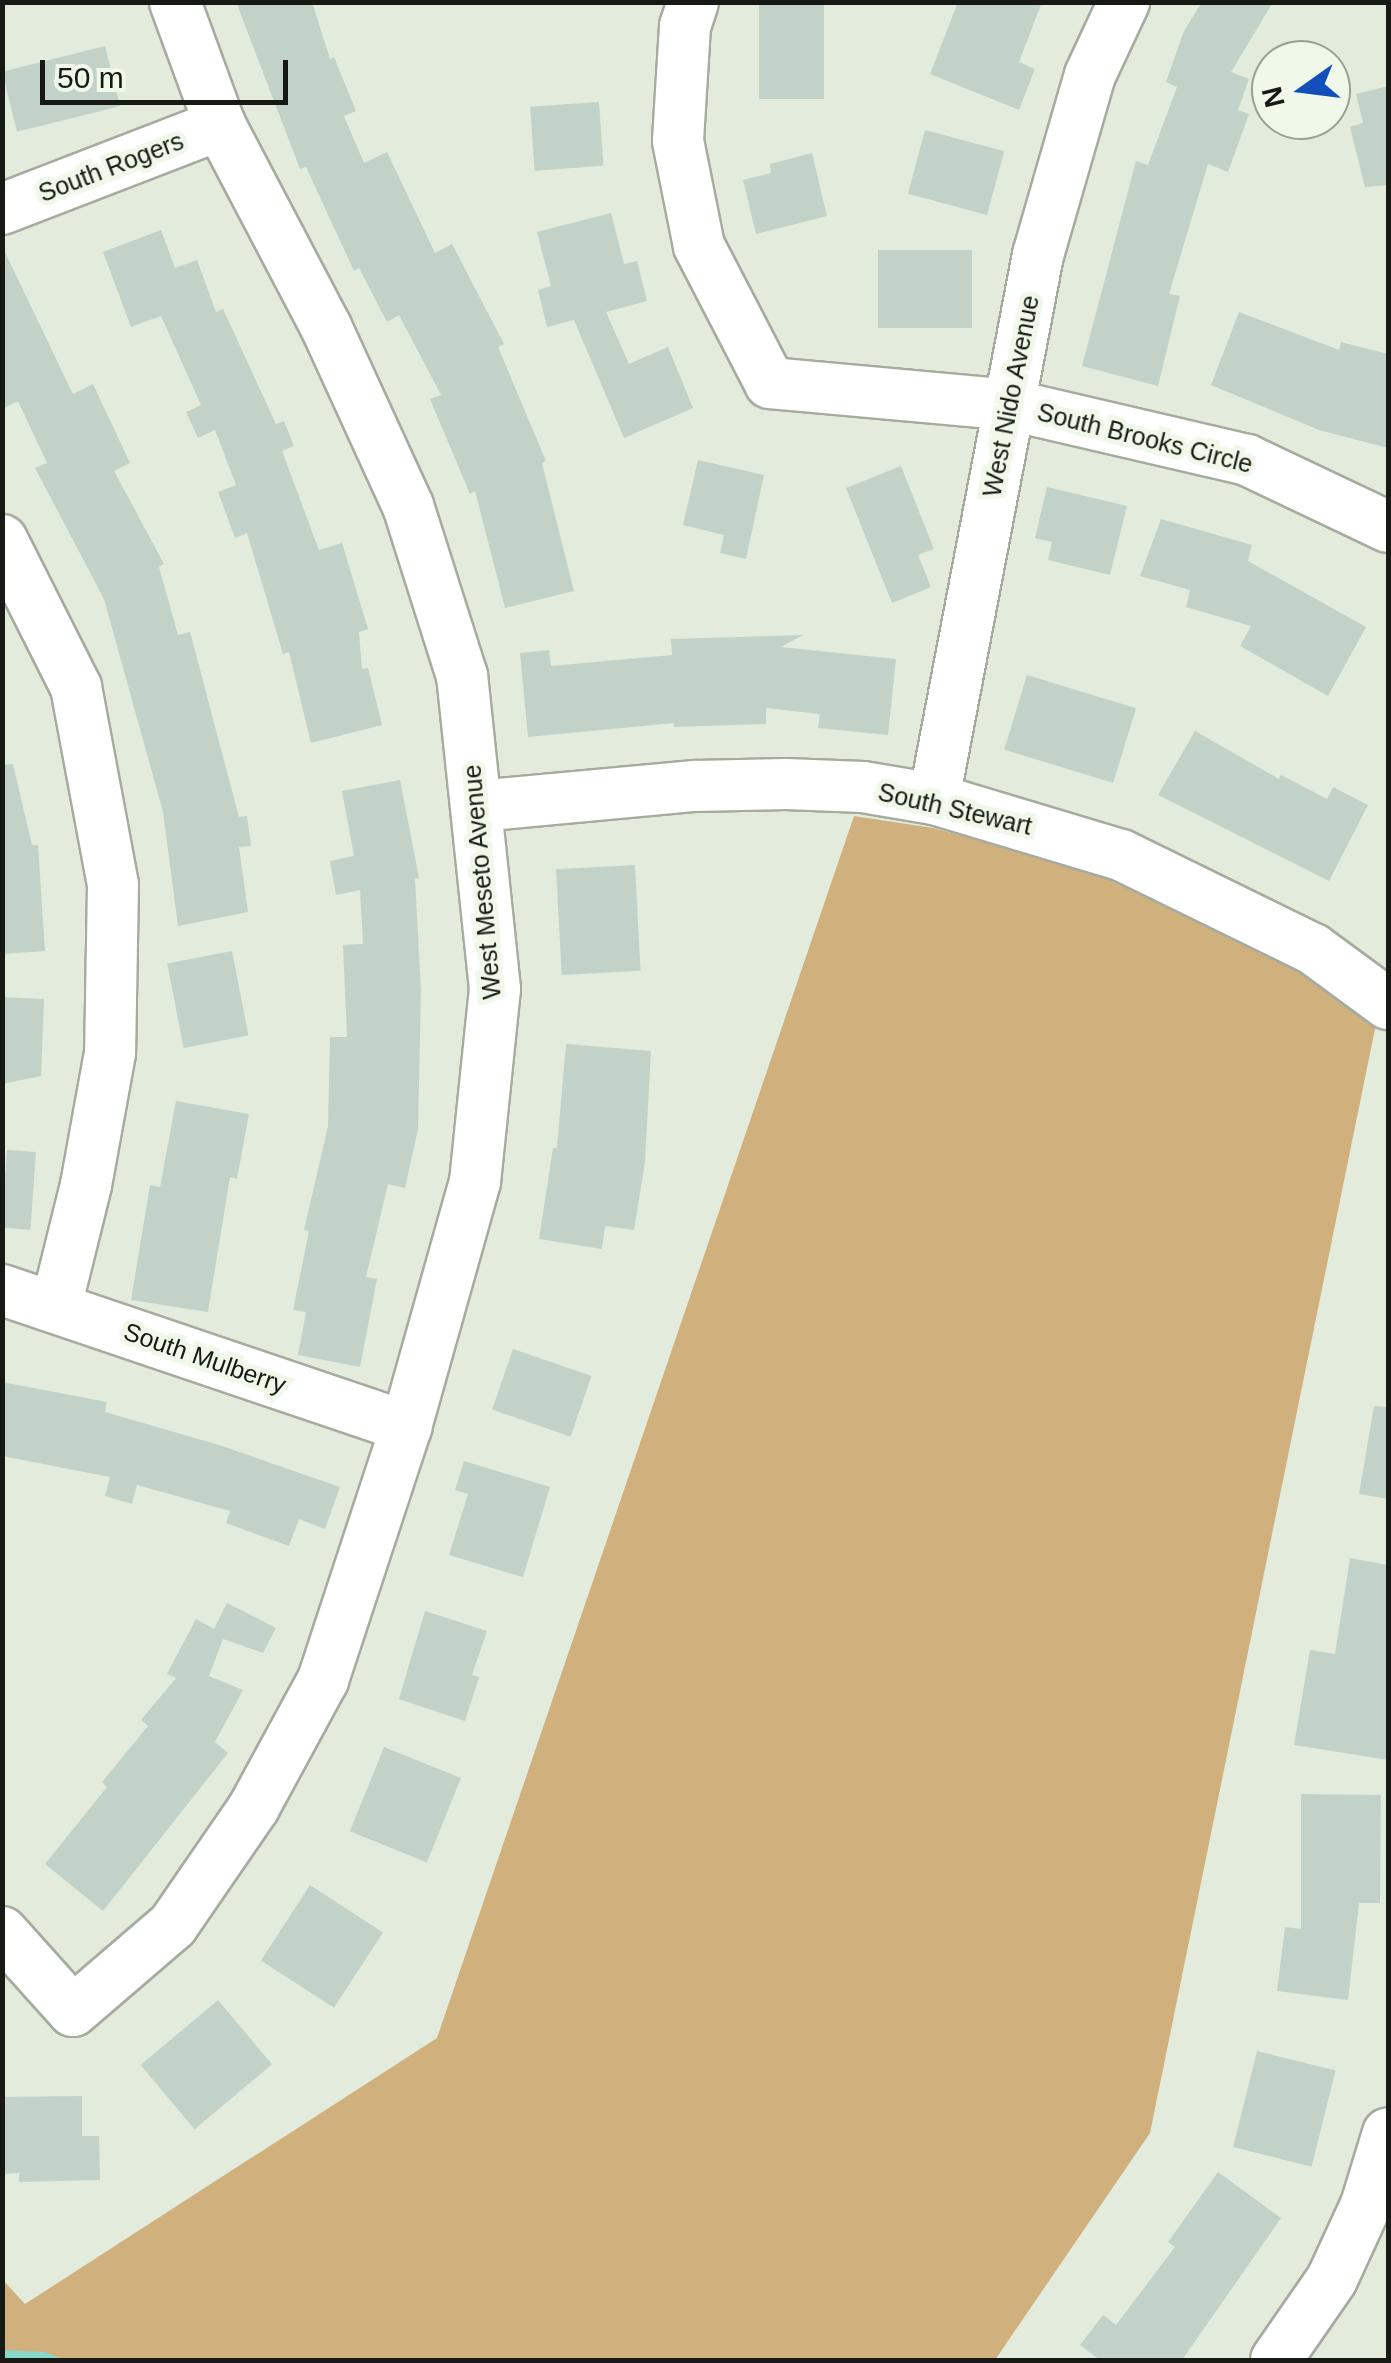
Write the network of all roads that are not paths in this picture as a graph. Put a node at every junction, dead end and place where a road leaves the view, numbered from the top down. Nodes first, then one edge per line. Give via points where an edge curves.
1 (175, 2) edge
2 (693, 2) edge
3 (1124, 2) edge
4 (220, 126) junction
5 (2, 210) edge
6 (1011, 405) junction
7 (1388, 527) edge
8 (2, 540) edge
9 (934, 799) junction
10 (478, 806) junction
11 (1388, 1004) edge
12 (2, 1290) edge
13 (56, 1306) junction
14 (406, 1427) junction
15 (2, 1932) edge
16 (1388, 2133) edge
17 (1378, 2216) edge
18 (1276, 2360) edge

1 - 4 street, West Meseto Avenue
2 - 6 street, South Brooks Circle via 685,26 681,159 699,246 770,383
3 - 6 street, West Nido Avenue via 1090,76 1038,256
4 - 5 street, South Rogers
4 - 10 street, West Meseto Avenue via 326,327 408,506 462,676
6 - 7 street, South Brooks Circle via 1247,460
6 - 9 street, West Nido Avenue
8 - 13 street via 76,687 113,885 110,1053
9 - 10 street, South Stewart via 863,787 768,784
9 - 11 street, South Stewart via 1121,854 1313,949
10 - 14 street, West Meseto Avenue via 496,989 474,1182
12 - 13 street, South Mulberry
13 - 14 street, South Mulberry
14 - 15 street, West Meseto Avenue via 323,1680 254,1807 174,1925 73,2011
16 - 17 street
17 - 18 street

